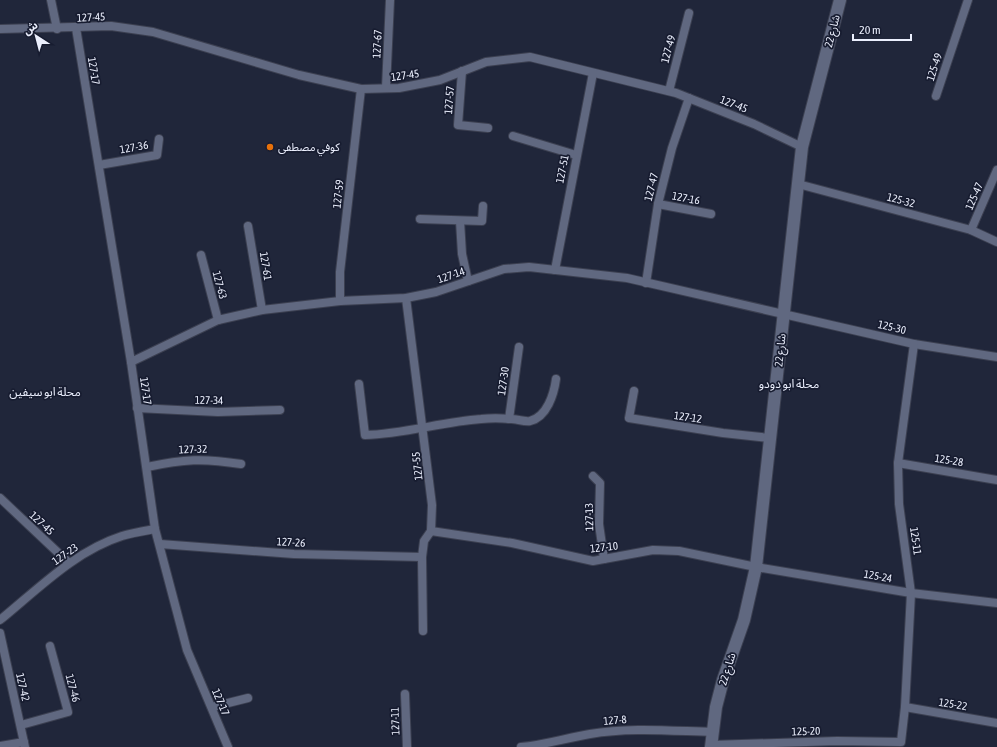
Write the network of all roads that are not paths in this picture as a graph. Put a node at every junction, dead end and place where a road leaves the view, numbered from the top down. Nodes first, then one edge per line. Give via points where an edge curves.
1 (50, 0) edge
2 (390, 0) edge
3 (840, 0) edge
4 (968, 0) edge
5 (689, 13) dead end
6 (76, 28) junction
7 (0, 29) edge
8 (57, 29) junction
9 (462, 71) junction
10 (593, 73) junction
11 (386, 88) junction
12 (361, 89) junction
13 (669, 91) junction
14 (936, 96) dead end
15 (689, 98) junction
16 (488, 128) dead end
17 (512, 136) dead end
18 (159, 139) dead end
19 (802, 147) junction
20 (576, 155) junction
21 (99, 165) junction
22 (997, 170) edge
23 (798, 184) junction
24 (658, 204) junction
25 (483, 206) dead end
26 (710, 214) dead end
27 (420, 219) dead end
28 (460, 221) junction
29 (248, 226) dead end
30 (971, 230) junction
31 (997, 242) edge
32 (201, 255) dead end
33 (555, 270) junction
34 (468, 281) junction
35 (646, 283) junction
36 (406, 298) junction
37 (340, 301) junction
38 (262, 310) junction
39 (784, 313) junction
40 (218, 320) junction
41 (914, 344) junction
42 (519, 346) dead end
43 (997, 357) edge
44 (131, 362) junction
45 (556, 379) dead end
46 (359, 384) dead end
47 (634, 391) dead end
48 (137, 408) junction
49 (280, 410) dead end
50 (509, 419) junction
51 (424, 428) junction
52 (770, 438) junction
53 (898, 462) junction
54 (241, 464) dead end
55 (147, 467) junction
56 (593, 476) dead end
57 (997, 480) edge
58 (0, 498) edge
59 (155, 529) junction
60 (431, 531) junction
61 (160, 544) junction
62 (422, 557) junction
63 (604, 559) junction
64 (69, 563) junction
65 (756, 567) junction
66 (911, 593) junction
67 (997, 603) edge
68 (0, 620) edge
69 (423, 631) dead end
70 (0, 633) edge
71 (50, 646) dead end
72 (405, 694) dead end
73 (248, 698) dead end
74 (212, 707) junction
75 (905, 707) junction
76 (997, 722) edge
77 (20, 725) junction
78 (713, 732) junction
79 (901, 742) joint
80 (837, 744) edge
81 (25, 745) edge
82 (0, 746) edge
83 (711, 746) edge
84 (228, 747) edge
85 (407, 747) edge
86 (521, 747) edge

1 - 8 lane
2 - 11 lane, 127-67
3 - 19 street, شارع 22
4 - 14 lane, 125-49
5 - 13 lane, 127-49
6 - 8 lane, 127-45
6 - 12 lane, 127-45 via 111,26 153,32 299,75
6 - 21 lane, 127-17
7 - 8 lane, 127-45
9 - 10 lane, 127-45 via 486,62 530,57
9 - 11 lane, 127-45 via 440,80
9 - 16 lane, 127-57 via 458,125
10 - 13 lane, 127-45
10 - 20 lane, 127-51
11 - 12 lane, 127-45
12 - 37 lane, 127-59 via 340,272
13 - 15 lane, 127-45
15 - 19 lane, 127-45 via 754,124
15 - 24 lane, 127-47 via 672,148
17 - 20 lane
18 - 21 lane, 127-36 via 157,155
19 - 23 street, شارع 22
20 - 33 lane, 127-51
21 - 44 lane, 127-17
22 - 30 lane, 125-47
23 - 30 lane, 125-32
23 - 39 street, شارع 22
24 - 26 lane, 127-16
24 - 35 lane, 127-47
25 - 28 lane via 482,221
27 - 28 lane
28 - 34 lane via 462,254
29 - 38 lane, 127-61
30 - 31 lane, 125-32
32 - 40 lane, 127-63
33 - 34 lane, 127-14 via 529,267 504,269
33 - 35 lane, 127-14 via 627,278
34 - 36 lane, 127-14 via 436,292
35 - 39 lane, 127-14
36 - 37 lane, 127-14
36 - 51 lane, 127-55
37 - 38 lane, 127-14
38 - 40 lane, 127-14
39 - 41 lane, 125-30
39 - 52 street, شارع 22
40 - 44 lane, 127-14
41 - 43 lane, 125-30
41 - 53 lane, 125-11
42 - 50 lane, 127-30
44 - 48 lane, 127-17
45 - 50 lane via 549,404 540,415 530,421
46 - 51 lane via 365,435
47 - 52 lane, 127-12 via 629,418
48 - 49 lane, 127-34 via 218,412
48 - 55 lane, 127-17
50 - 51 lane via 476,419
51 - 60 lane, 127-55 via 432,505
52 - 65 street, شارع 22
53 - 57 lane, 125-28
53 - 66 lane, 125-11 via 900,504
54 - 55 lane, 127-32 via 209,459 178,460
55 - 59 lane, 127-17
56 - 63 lane, 127-13 via 600,483 599,524
58 - 64 lane, 127-45
59 - 61 lane, 127-17
59 - 64 lane, 127-23 via 123,536 97,546
60 - 62 lane, 127-55 via 424,541
60 - 63 lane, 127-10 via 512,543 593,561
61 - 62 lane, 127-26 via 294,554
61 - 74 lane, 127-17 via 187,650
62 - 69 lane, 127-55
63 - 65 lane, 127-10 via 653,550 679,551
64 - 68 lane, 127-23
65 - 66 lane, 125-24
65 - 78 street, شارع 22 via 744,620 723,680
66 - 67 lane, 125-24
66 - 75 lane, 125-11
70 - 77 lane, 127-42
71 - 77 lane, 127-46 via 68,712
72 - 85 lane, 127-11
73 - 74 lane
74 - 84 lane, 127-17
75 - 76 lane, 125-22
75 - 79 lane, 125-11
77 - 81 lane, 127-42
78 - 83 street, شارع 22
78 - 86 lane, 127-8 via 628,730 590,734 543,746
79 - 80 lane, 125-20
80 - 83 lane, 125-20
81 - 82 lane

